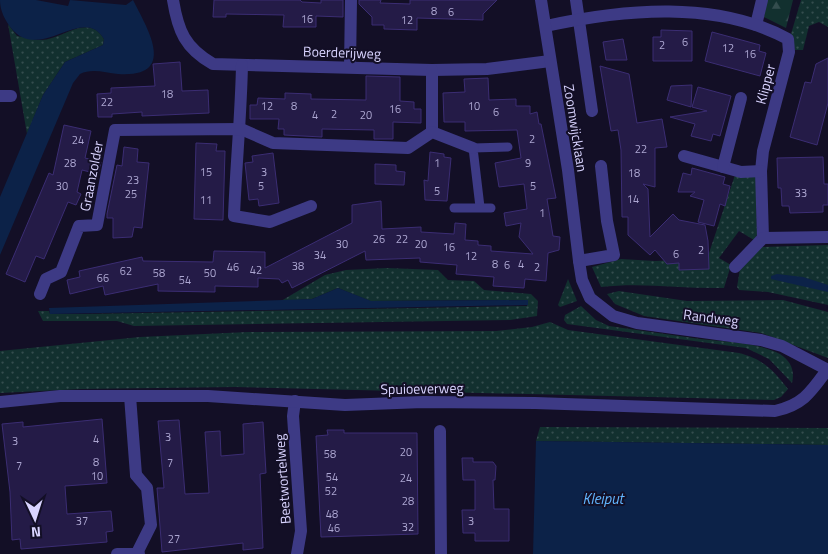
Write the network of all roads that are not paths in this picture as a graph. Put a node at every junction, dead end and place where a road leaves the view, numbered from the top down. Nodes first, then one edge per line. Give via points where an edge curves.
1 (173, 0) edge
2 (351, 0) edge
3 (542, 0) edge
4 (576, 0) edge
5 (762, 0) edge
6 (578, 19) junction
7 (756, 25) junction
8 (546, 26) junction
9 (550, 61) junction
10 (242, 65) junction
11 (350, 67) junction
12 (432, 70) junction
13 (740, 98) dead end
14 (592, 111) dead end
15 (241, 129) junction
16 (432, 132) junction
17 (508, 147) dead end
18 (472, 148) junction
19 (684, 156) dead end
20 (601, 166) dead end
21 (723, 167) junction
22 (761, 171) junction
23 (311, 206) dead end
24 (480, 207) junction
25 (454, 208) dead end
26 (491, 208) dead end
27 (828, 237) edge
28 (763, 238) junction
29 (579, 261) junction
30 (735, 267) dead end
31 (40, 294) dead end
32 (590, 298) joint
33 (827, 370) edge
34 (130, 396) junction
35 (295, 401) junction
36 (0, 402) edge
37 (440, 431) dead end
38 (138, 553) edge
39 (117, 554) edge
40 (297, 554) edge
41 (441, 554) edge

1 - 10 street, Boerderijweg via 177,27 198,56 213,64
2 - 11 street
3 - 8 street, Zoomwijcklaan
4 - 6 street, Zoomwijcklaan
5 - 7 street
6 - 7 street, Klipper via 622,13 684,11 714,14
6 - 8 street, Klipper
6 - 14 street, Zoomwijcklaan
7 - 22 street, Klipper via 788,39 790,52 763,151
8 - 9 street, Zoomwijcklaan
9 - 12 street, Boerderijweg via 487,69
9 - 29 street, Zoomwijcklaan
10 - 11 street, Boerderijweg
10 - 15 street
11 - 12 street, Boerderijweg
12 - 16 street
13 - 21 street, Klipper
15 - 16 street, Graanzolder via 273,143 408,148
15 - 23 street via 237,143 234,216 270,222
15 - 31 street, Graanzolder via 115,130 97,225 79,226 61,272 46,279
16 - 18 street
17 - 18 lane
18 - 24 lane
19 - 21 street
20 - 29 street, Zoomwijcklaan via 614,255
21 - 22 street via 741,172
22 - 28 street, Klipper
24 - 25 lane
24 - 26 lane
27 - 28 street
28 - 30 street
29 - 32 street, Zoomwijcklaan via 582,280
32 - 33 street, Randweg via 613,316 638,323 761,340 782,346
33 - 35 street, Spuioeverweg via 806,397 790,408 775,411 423,402 345,405
34 - 35 street, Spuioeverweg
34 - 36 street, Spuioeverweg via 60,396
34 - 38 street via 136,475 147,488 151,525
35 - 40 street, Beetwortelweg via 293,416 301,531
37 - 41 street
38 - 39 street

